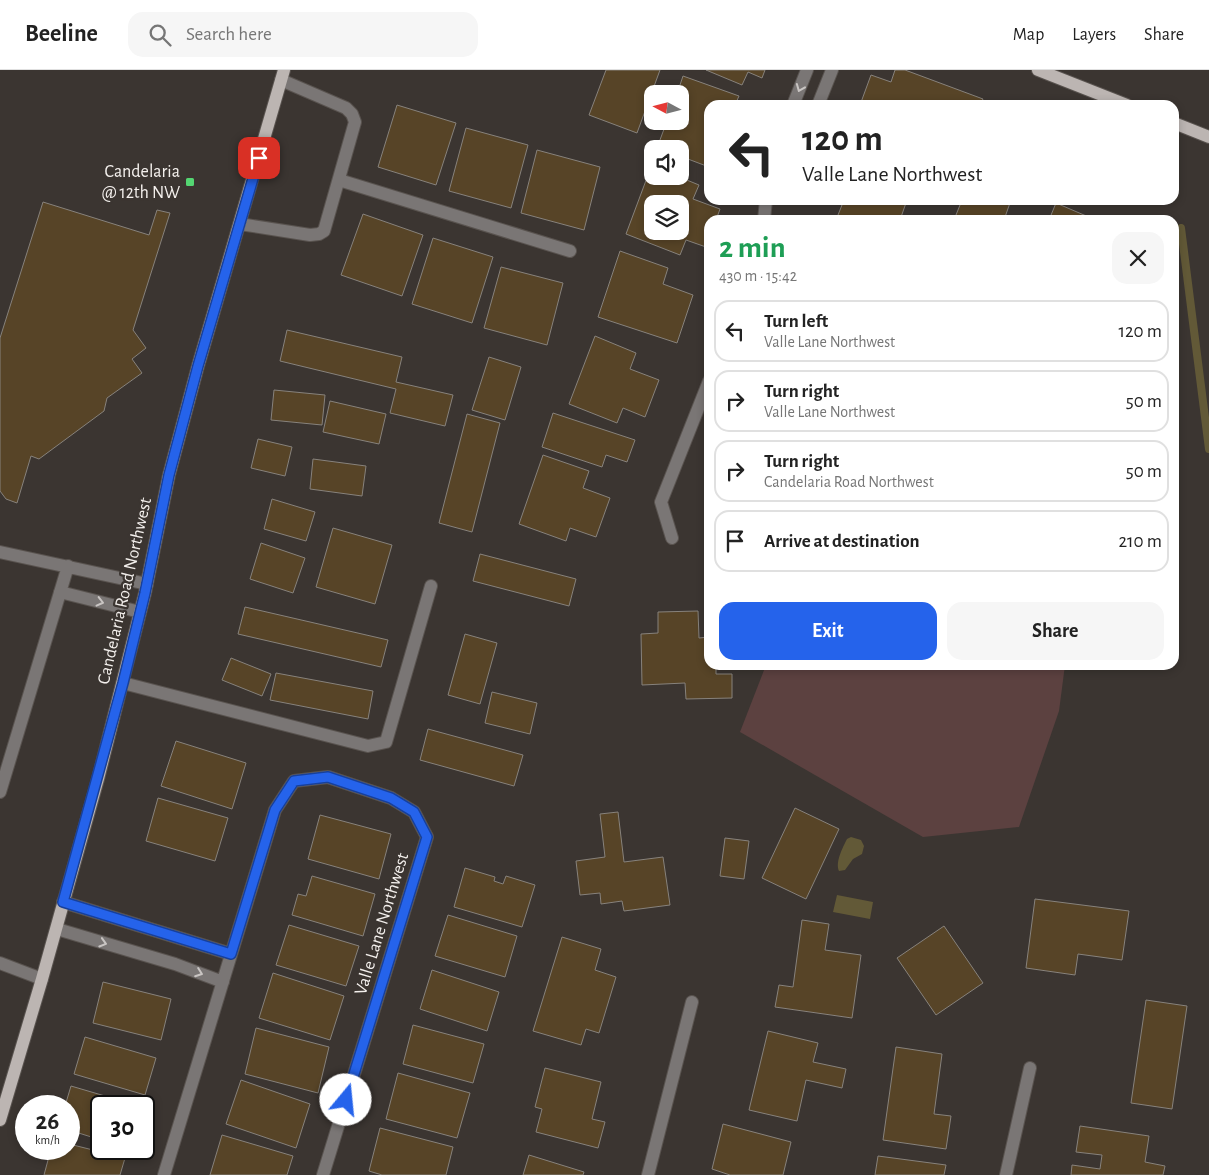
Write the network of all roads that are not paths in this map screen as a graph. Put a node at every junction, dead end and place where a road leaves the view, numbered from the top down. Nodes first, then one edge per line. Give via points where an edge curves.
1 (808, 70) edge
2 (832, 70) edge
3 (1038, 70) edge
4 (283, 75) edge
5 (795, 100) edge
6 (820, 100) edge
7 (1114, 100) edge
8 (1179, 126) edge
9 (1209, 137) edge
10 (339, 180) junction
11 (240, 224) junction
12 (570, 251) dead end
13 (704, 394) edge
14 (672, 538) dead end
15 (0, 552) edge
16 (68, 566) junction
17 (147, 584) junction
18 (431, 586) dead end
19 (60, 592) junction
20 (140, 612) junction
21 (123, 683) junction
22 (0, 792) edge
23 (63, 902) junction
24 (57, 928) junction
25 (231, 954) junction
26 (0, 963) edge
27 (42, 979) junction
28 (223, 982) junction
29 (692, 1002) dead end
30 (1030, 1068) dead end
31 (0, 1118) edge
32 (164, 1175) edge
33 (323, 1175) edge
34 (648, 1175) edge
35 (1006, 1175) edge

1 -> 5 street
2 - 6 street
3 - 7 main road
4 - 10 street via 352,114 355,122
4 - 11 main road, Candelaria Road Northwest
8 - 9 main road
10 - 11 street via 324,231 319,234
10 - 12 street
11 - 17 main road, Candelaria Road Northwest via 169,475
13 - 14 street via 661,502
15 - 16 street
16 - 17 street
16 - 19 street
17 - 20 main road, Candelaria Road Northwest
18 - 21 street via 386,742 368,746
19 -> 20 street
19 - 22 street
20 - 21 main road, Candelaria Road Northwest
21 - 23 main road, Candelaria Road Northwest
23 - 24 main road, Candelaria Road Northwest
23 - 25 street
24 - 27 main road, Candelaria Road Northwest
24 -> 28 street
25 - 28 street, Valle Lane Northwest
25 - 33 street, Valle Lane Northwest via 275,810 294,781 328,777 391,798 414,812 427,837
26 - 27 street
27 - 31 main road, Candelaria Road Northwest
28 - 32 street, Valle Lane Northwest
29 - 34 street
30 - 35 street

